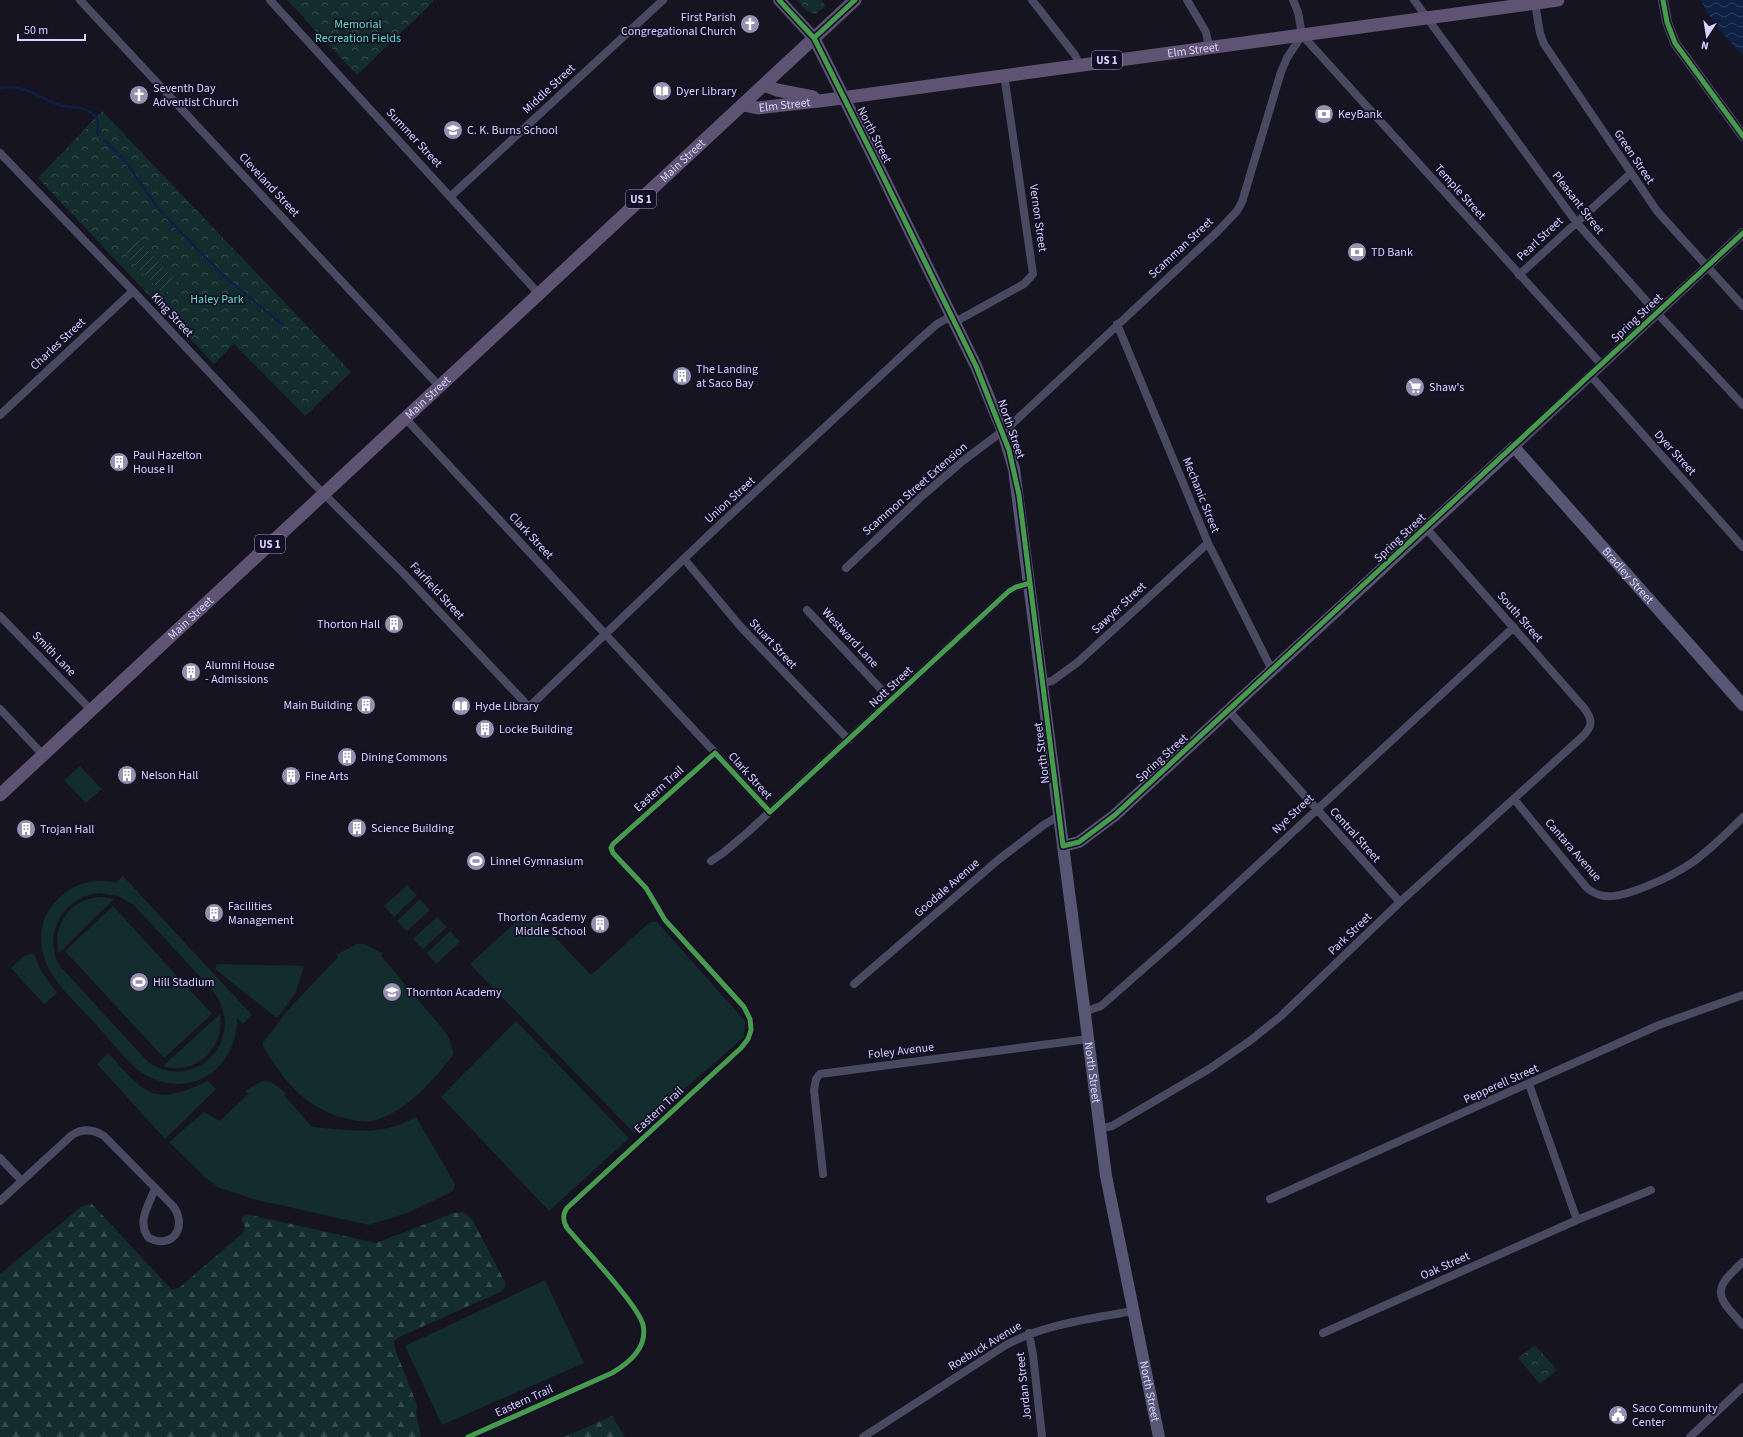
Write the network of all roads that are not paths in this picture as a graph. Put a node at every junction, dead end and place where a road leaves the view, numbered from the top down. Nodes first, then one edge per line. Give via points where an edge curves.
1 (80, 0) edge
2 (270, 0) edge
3 (663, 0) edge
4 (779, 0) edge
5 (854, 0) edge
6 (1032, 0) edge
7 (1187, 0) edge
8 (1293, 0) edge
9 (1414, 0) edge
10 (1554, 0) edge
11 (1663, 0) edge
12 (1535, 3) junction
13 (1428, 18) junction
14 (1302, 35) junction
15 (814, 38) junction
16 (1209, 47) junction
17 (1079, 64) junction
18 (1004, 74) junction
19 (764, 85) junction
20 (843, 97) junction
21 (827, 100) junction
22 (743, 105) junction
23 (1743, 136) edge
24 (0, 153) edge
25 (1630, 173) junction
26 (451, 196) junction
27 (1576, 222) junction
28 (1743, 234) edge
29 (1707, 267) junction
30 (1520, 275) junction
31 (133, 291) junction
32 (539, 294) junction
33 (1743, 306) edge
34 (1657, 313) junction
35 (953, 319) junction
36 (1117, 324) junction
37 (1602, 364) junction
38 (1590, 375) junction
39 (440, 387) junction
40 (1742, 400) edge
41 (0, 415) edge
42 (405, 418) junction
43 (1003, 432) junction
44 (1514, 446) junction
45 (324, 494) junction
46 (1426, 528) junction
47 (1208, 543) junction
48 (1743, 547) edge
49 (685, 560) junction
50 (846, 568) dead end
51 (1030, 583) junction
52 (807, 610) dead end
53 (0, 616) edge
54 (1514, 627) junction
55 (606, 634) junction
56 (1272, 670) junction
57 (1043, 683) junction
58 (891, 700) junction
59 (1743, 705) edge
60 (529, 707) joint
61 (0, 709) edge
62 (91, 710) junction
63 (1229, 711) junction
64 (1592, 724) joint
65 (849, 740) junction
66 (43, 755) junction
67 (0, 794) edge
68 (1514, 799) junction
69 (1316, 809) junction
70 (770, 812) junction
71 (1059, 816) junction
72 (1743, 817) edge
73 (1063, 846) junction
74 (711, 861) dead end
75 (1400, 902) junction
76 (854, 984) dead end
77 (1743, 995) edge
78 (1084, 1012) junction
79 (1088, 1039) junction
80 (1529, 1084) junction
81 (1099, 1129) junction
82 (0, 1158) edge
83 (823, 1174) dead end
84 (22, 1181) junction
85 (155, 1189) junction
86 (1651, 1190) dead end
87 (1270, 1199) dead end
88 (0, 1201) edge
89 (1577, 1220) junction
90 (1743, 1262) edge
91 (1133, 1311) junction
92 (1743, 1325) edge
93 (1029, 1333) junction
94 (1322, 1333) dead end
95 (1743, 1388) edge
96 (1041, 1435) edge
97 (863, 1437) edge
98 (1159, 1437) edge
99 (1690, 1437) edge

1 - 39 street, Cleveland Street
2 - 26 street, Summer Street
3 - 26 street, Middle Street
4 - 15 main road, North Street
5 - 15 main road, Main Street
6 - 17 street via 1075,55
7 - 16 street via 1206,32
8 - 14 street
9 - 13 street, Pleasant Street
10 - 12 main road, Elm Street / US 1
11 - 23 street via 1667,22 1675,43
12 - 13 main road, Elm Street / US 1
12 - 25 street, Green Street via 1544,44
13 - 14 main road, Elm Street / US 1
13 - 27 street, Pleasant Street
14 - 16 main road, Elm Street / US 1
14 - 30 street, Temple Street
14 - 36 street, Scamman Street via 1281,72 1247,188 1237,211
15 - 19 main road, Main Street
15 - 20 main road, North Street
16 - 17 main road, Elm Street / US 1
17 - 18 main road, Elm Street / US 1
18 - 20 main road, Elm Street / US 1
18 - 35 street, Vernon Street via 1032,274 1024,284
19 - 21 main road, Elm Street / US 1
19 - 22 main road, Main Street / US 1
20 - 21 main road, Elm Street / US 1
20 - 35 main road, North Street
21 - 22 main road, Elm Street / US 1 via 758,108
22 - 32 main road, Main Street / US 1
24 - 31 street, King Street
25 - 27 street, Pearl Street
25 - 29 street, Green Street via 1658,211
26 - 32 street, Summer Street
27 - 30 street, Pearl Street
27 - 34 street, Pleasant Street
28 - 29 street, Spring Street
29 - 33 street, Green Street
29 - 34 street, Spring Street
30 - 37 street, Temple Street
31 - 41 street, Charles Street
31 - 45 street, King Street
32 - 39 main road, Main Street / US 1
34 - 37 street, Spring Street
34 - 40 street, Pleasant Street
35 - 43 main road, North Street via 976,366
35 - 49 street, Union Street via 937,324 921,338
36 - 43 street, Scamman Street
36 - 47 street, Mechanic Street
37 - 38 street, Spring Street
38 - 44 street, Spring Street
38 - 48 street, Dyer Street
39 - 42 main road, Main Street / US 1
42 - 45 main road, Main Street / US 1
42 - 55 street, Clark Street
43 - 50 street, Scammon Street Extension via 948,474
43 - 51 main road, North Street via 1016,480
44 - 46 main road, Spring Street
44 - 59 main road, Bradley Street
45 - 60 street, Fairfield Street via 403,573
45 - 62 main road, Main Street / US 1
46 - 54 street, South Street
46 - 56 main road, Spring Street
47 - 56 street, Mechanic Street
47 - 57 street, Sawyer Street via 1083,658 1056,678
49 - 55 street, Union Street
49 - 65 street, Stuart Street via 740,626
51 - 57 main road, North Street
51 - 58 street, Nott Street via 1009,591
52 - 58 street, Westward Lane
53 - 62 street, Smith Lane
54 - 64 street, South Street via 1584,708
54 - 69 street, Nye Street
55 - 60 street, Union Street
55 - 70 street, Clark Street
56 - 63 main road, Spring Street
57 - 71 main road, North Street
58 - 65 street, Nott Street
61 - 66 street
62 - 66 main road, Main Street / US 1
63 - 69 street, Central Street
63 - 73 main road, Spring Street via 1103,826 1079,842
64 - 68 street, Park Street via 1586,734
65 - 70 street, Nott Street
66 - 67 main road, Main Street / US 1
68 - 72 street, Cantara Avenue via 1587,888 1597,894 1608,896 1647,886 1680,870 1697,859
68 - 75 street, Park Street
69 - 75 street, Central Street
69 - 78 street, Nye Street via 1102,1006
70 - 74 street, Nott Street
71 - 73 main road, North Street
71 - 76 street, Goodale Avenue via 998,860
73 - 78 main road, North Street
75 - 81 street, Park Street via 1281,1016 1251,1040 1199,1075 1112,1126
77 - 80 street, Pepperell Street via 1659,1025
78 - 79 main road, North Street
79 - 81 main road, North Street
79 - 83 street, Foley Avenue via 820,1074 814,1090
80 - 87 street, Pepperell Street
80 - 89 street
81 - 91 main road, North Street
82 - 84 street
84 - 85 street via 72,1135 88,1130 104,1136
84 - 88 street
85 - 85 street via 144,1216 143,1227 149,1238 164,1241 178,1231 179,1218 173,1206
86 - 89 street, Oak Street
89 - 94 street, Oak Street
90 - 92 street via 1724,1279 1721,1294 1727,1307
91 - 93 street, Roebuck Avenue
91 - 98 main road, North Street
93 - 96 street, Jordan Street
93 - 97 street, Roebuck Avenue via 1006,1345
95 - 99 street

